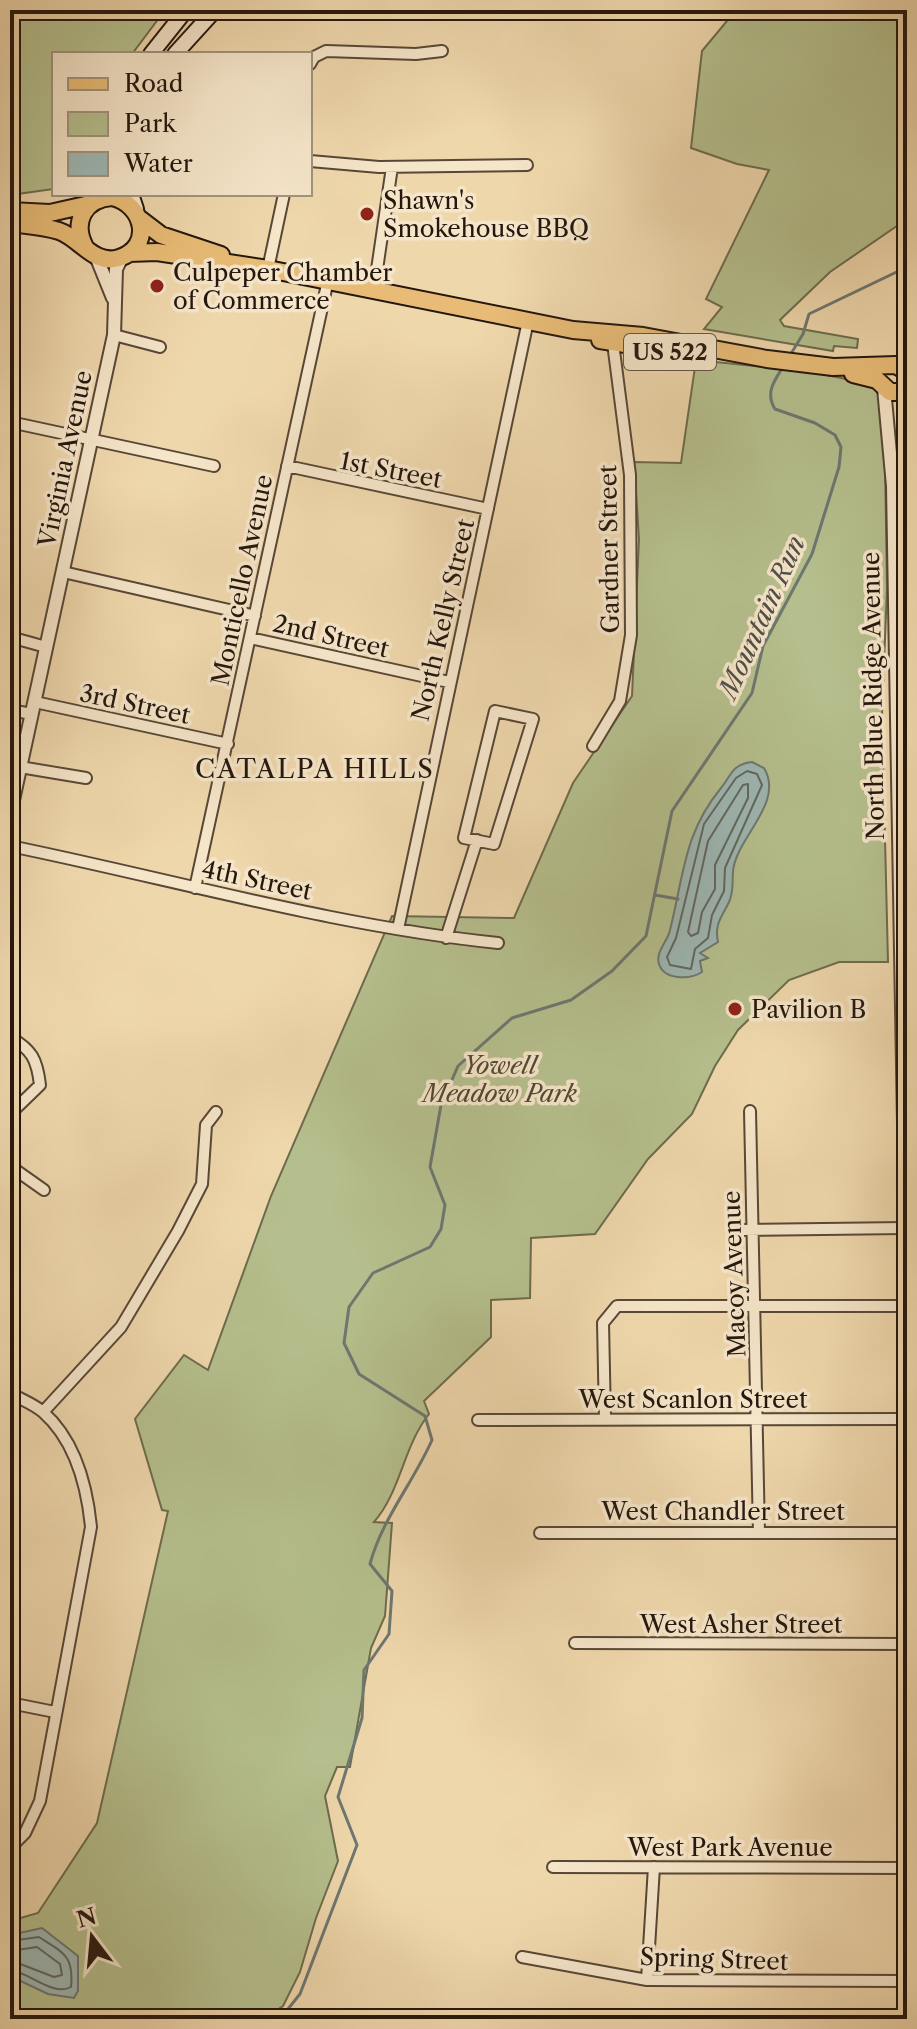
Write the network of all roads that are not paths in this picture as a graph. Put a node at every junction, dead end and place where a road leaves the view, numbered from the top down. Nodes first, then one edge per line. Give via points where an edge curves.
1 (186, 10) edge
2 (215, 10) edge
3 (442, 51) dead end
4 (153, 52) edge
5 (177, 52) edge
6 (312, 60) edge
7 (312, 161) edge
8 (527, 165) dead end
9 (392, 167) junction
10 (284, 196) edge
11 (94, 200) edge
12 (136, 207) edge
13 (10, 211) edge
14 (10, 223) edge
15 (90, 252) junction
16 (126, 255) junction
17 (268, 269) junction
18 (328, 280) junction
19 (374, 290) junction
20 (114, 301) junction
21 (528, 321) junction
22 (573, 330) junction
23 (114, 335) junction
24 (613, 343) junction
25 (160, 347) dead end
26 (767, 359) junction
27 (833, 367) junction
28 (900, 382) edge
29 (10, 422) edge
30 (92, 440) junction
31 (209, 465) dead end
32 (287, 466) junction
33 (893, 486) junction
34 (907, 486) edge
35 (488, 509) junction
36 (63, 572) junction
37 (255, 616) junction
38 (901, 616) edge
39 (10, 637) edge
40 (250, 638) junction
41 (46, 647) junction
42 (449, 682) junction
43 (33, 708) junction
44 (10, 710) edge
45 (228, 744) junction
46 (593, 746) dead end
47 (20, 767) junction
48 (86, 778) dead end
49 (10, 814) edge
50 (902, 835) edge
51 (477, 840) junction
52 (10, 846) edge
53 (195, 888) junction
54 (398, 929) junction
55 (446, 938) junction
56 (498, 943) dead end
57 (10, 1037) edge
58 (905, 1063) edge
59 (750, 1111) dead end
60 (216, 1112) dead end
61 (10, 1114) edge
62 (10, 1166) edge
63 (44, 1190) dead end
64 (905, 1228) junction
65 (748, 1230) junction
66 (755, 1306) junction
67 (905, 1306) junction
68 (10, 1393) edge
69 (43, 1412) junction
70 (605, 1419) junction
71 (758, 1419) junction
72 (907, 1419) edge
73 (478, 1420) dead end
74 (540, 1533) dead end
75 (759, 1533) junction
76 (907, 1533) edge
77 (575, 1643) dead end
78 (907, 1645) edge
79 (10, 1703) edge
80 (55, 1712) junction
81 (10, 1848) edge
82 (553, 1867) dead end
83 (654, 1867) junction
84 (907, 1868) edge
85 (522, 1957) dead end
86 (647, 1980) junction
87 (907, 1981) edge

1 - 4 main road
2 - 5 main road
3 - 6 street via 326,51
7 - 9 street
8 - 9 street
9 - 19 street
10 - 17 street
11 - 12 main road, US 522 via 112,197
11 - 13 main road, US 522 via 50,213
11 - 15 main road via 83,211 78,229
12 - 16 main road via 140,238
12 - 17 main road, US 522 via 154,231 171,239
14 - 15 main road, US 522 via 58,230
15 - 16 main road, US 522
15 - 20 street, Virginia Avenue
16 - 17 main road, US 522 via 157,252
16 - 20 street, Virginia Avenue via 116,269
17 - 18 main road, US 522
18 - 19 main road, US 522
18 - 32 street, Monticello Avenue
19 - 21 main road, US 522
20 - 23 street, Virginia Avenue
21 - 22 main road, US 522
21 - 35 street, North Kelly Street
22 - 24 main road, US 522
22 - 26 main road, US 522 via 643,336
23 - 25 street
23 - 30 street, Virginia Avenue
24 - 26 main road, US 522 via 759,364
24 - 46 street, Gardner Street via 630,475 631,635 620,701
26 - 27 main road, US 522
27 - 28 main road, US 522
27 - 28 main road, US 522 via 887,367 881,375
28 - 33 street, North Blue Ridge Avenue via 891,440
29 - 30 street
30 - 31 street
30 - 36 street, Virginia Avenue
32 - 35 street, 1st Street
32 - 37 street, Monticello Avenue
33 - 34 street
33 - 38 street, North Blue Ridge Avenue
35 - 42 street, North Kelly Street
36 - 37 street, 2nd Street
36 - 41 street, Virginia Avenue
37 - 40 street, Monticello Avenue
38 - 50 street, North Blue Ridge Avenue
39 - 41 street
40 - 42 street, 2nd Street
40 - 45 street, Monticello Avenue
41 - 43 street, Virginia Avenue
42 - 54 street, North Kelly Street
43 - 44 street, 3rd Street
43 - 45 street, 3rd Street
43 - 47 street, Virginia Avenue
45 - 53 street, Monticello Avenue
47 - 48 street
47 - 49 street, Virginia Avenue
50 - 58 street, North Blue Ridge Avenue via 899,951
51 - 51 street via 464,838 495,711 533,719 494,844
51 - 55 street
52 - 53 street, 4th Street
53 - 54 street, 4th Street
54 - 55 street, 4th Street
55 - 56 street, 4th Street
57 - 61 street via 38,1062 40,1085
58 - 64 street, North Blue Ridge Avenue
59 - 65 street, Macoy Avenue
60 - 69 street via 206,1125 202,1184 178,1231 121,1327
62 - 63 street
64 - 65 street
64 - 67 street, North Blue Ridge Avenue
65 - 66 street, Macoy Avenue
66 - 67 street
66 - 70 street via 625,1305 609,1310 603,1323
66 - 71 street, Macoy Avenue
67 - 72 street, North Blue Ridge Avenue
68 - 69 street
69 - 80 street via 74,1454 88,1492 91,1527
70 - 71 street, West Scanlon Street
70 - 73 street, West Scanlon Street
71 - 72 street, West Scanlon Street
71 - 75 street, Macoy Avenue
72 - 76 street, North Blue Ridge Avenue
74 - 75 street, West Chandler Street
75 - 76 street, West Chandler Street
76 - 78 street, North Blue Ridge Avenue
77 - 78 street, West Asher Street
79 - 80 street
80 - 81 street via 40,1801 25,1833
82 - 83 street, West Park Avenue
83 - 84 street, West Park Avenue
83 - 86 street
85 - 86 street, Spring Street
86 - 87 street, Spring Street

